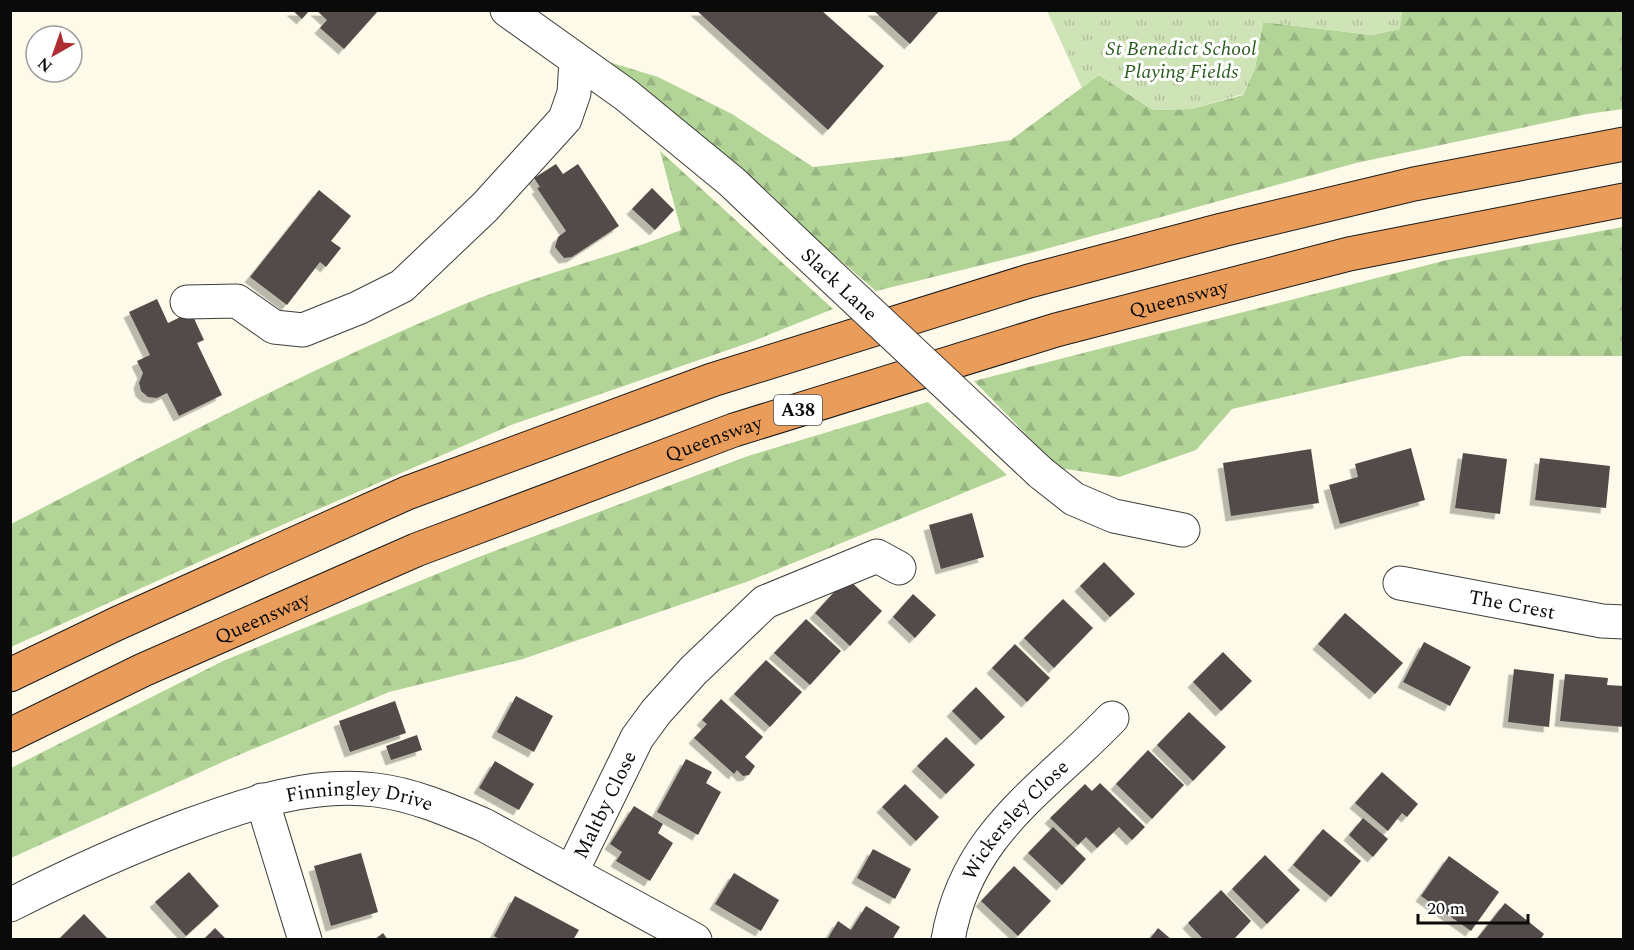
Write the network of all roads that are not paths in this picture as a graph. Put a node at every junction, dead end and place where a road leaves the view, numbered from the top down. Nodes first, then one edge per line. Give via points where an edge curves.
1 (507, 10) edge
2 (576, 60) junction
3 (1623, 144) edge
4 (1623, 200) edge
5 (187, 302) dead end
6 (1183, 530) dead end
7 (900, 568) dead end
8 (1400, 583) dead end
9 (1623, 622) edge
10 (10, 675) edge
11 (1112, 718) dead end
12 (10, 735) edge
13 (262, 800) junction
14 (572, 870) junction
15 (10, 905) edge
16 (305, 939) edge
17 (695, 939) edge
18 (948, 939) edge

1 - 2 street, Slack Lane
2 - 5 street via 574,93 565,119 485,207 402,286 303,330 274,327 237,301
2 - 6 street, Slack Lane, bridge via 626,95 732,182 1041,473 1074,499 1114,516
3 - 10 highway via 1414,184 1222,230 1029,281 712,380 407,494
4 - 12 highway, Queensway / A38 via 1349,254 1056,330 734,430 416,550 144,670
7 - 14 street, Maltby Close via 877,556 765,602 693,671 637,738
8 - 9 street, The Crest
11 - 18 street, Wickersley Close via 994,832 960,889
13 - 14 street, Finningley Drive via 305,791 378,790 452,812
13 - 15 street, Finningley Drive via 146,842
13 - 16 street
14 - 17 street, Finningley Drive

